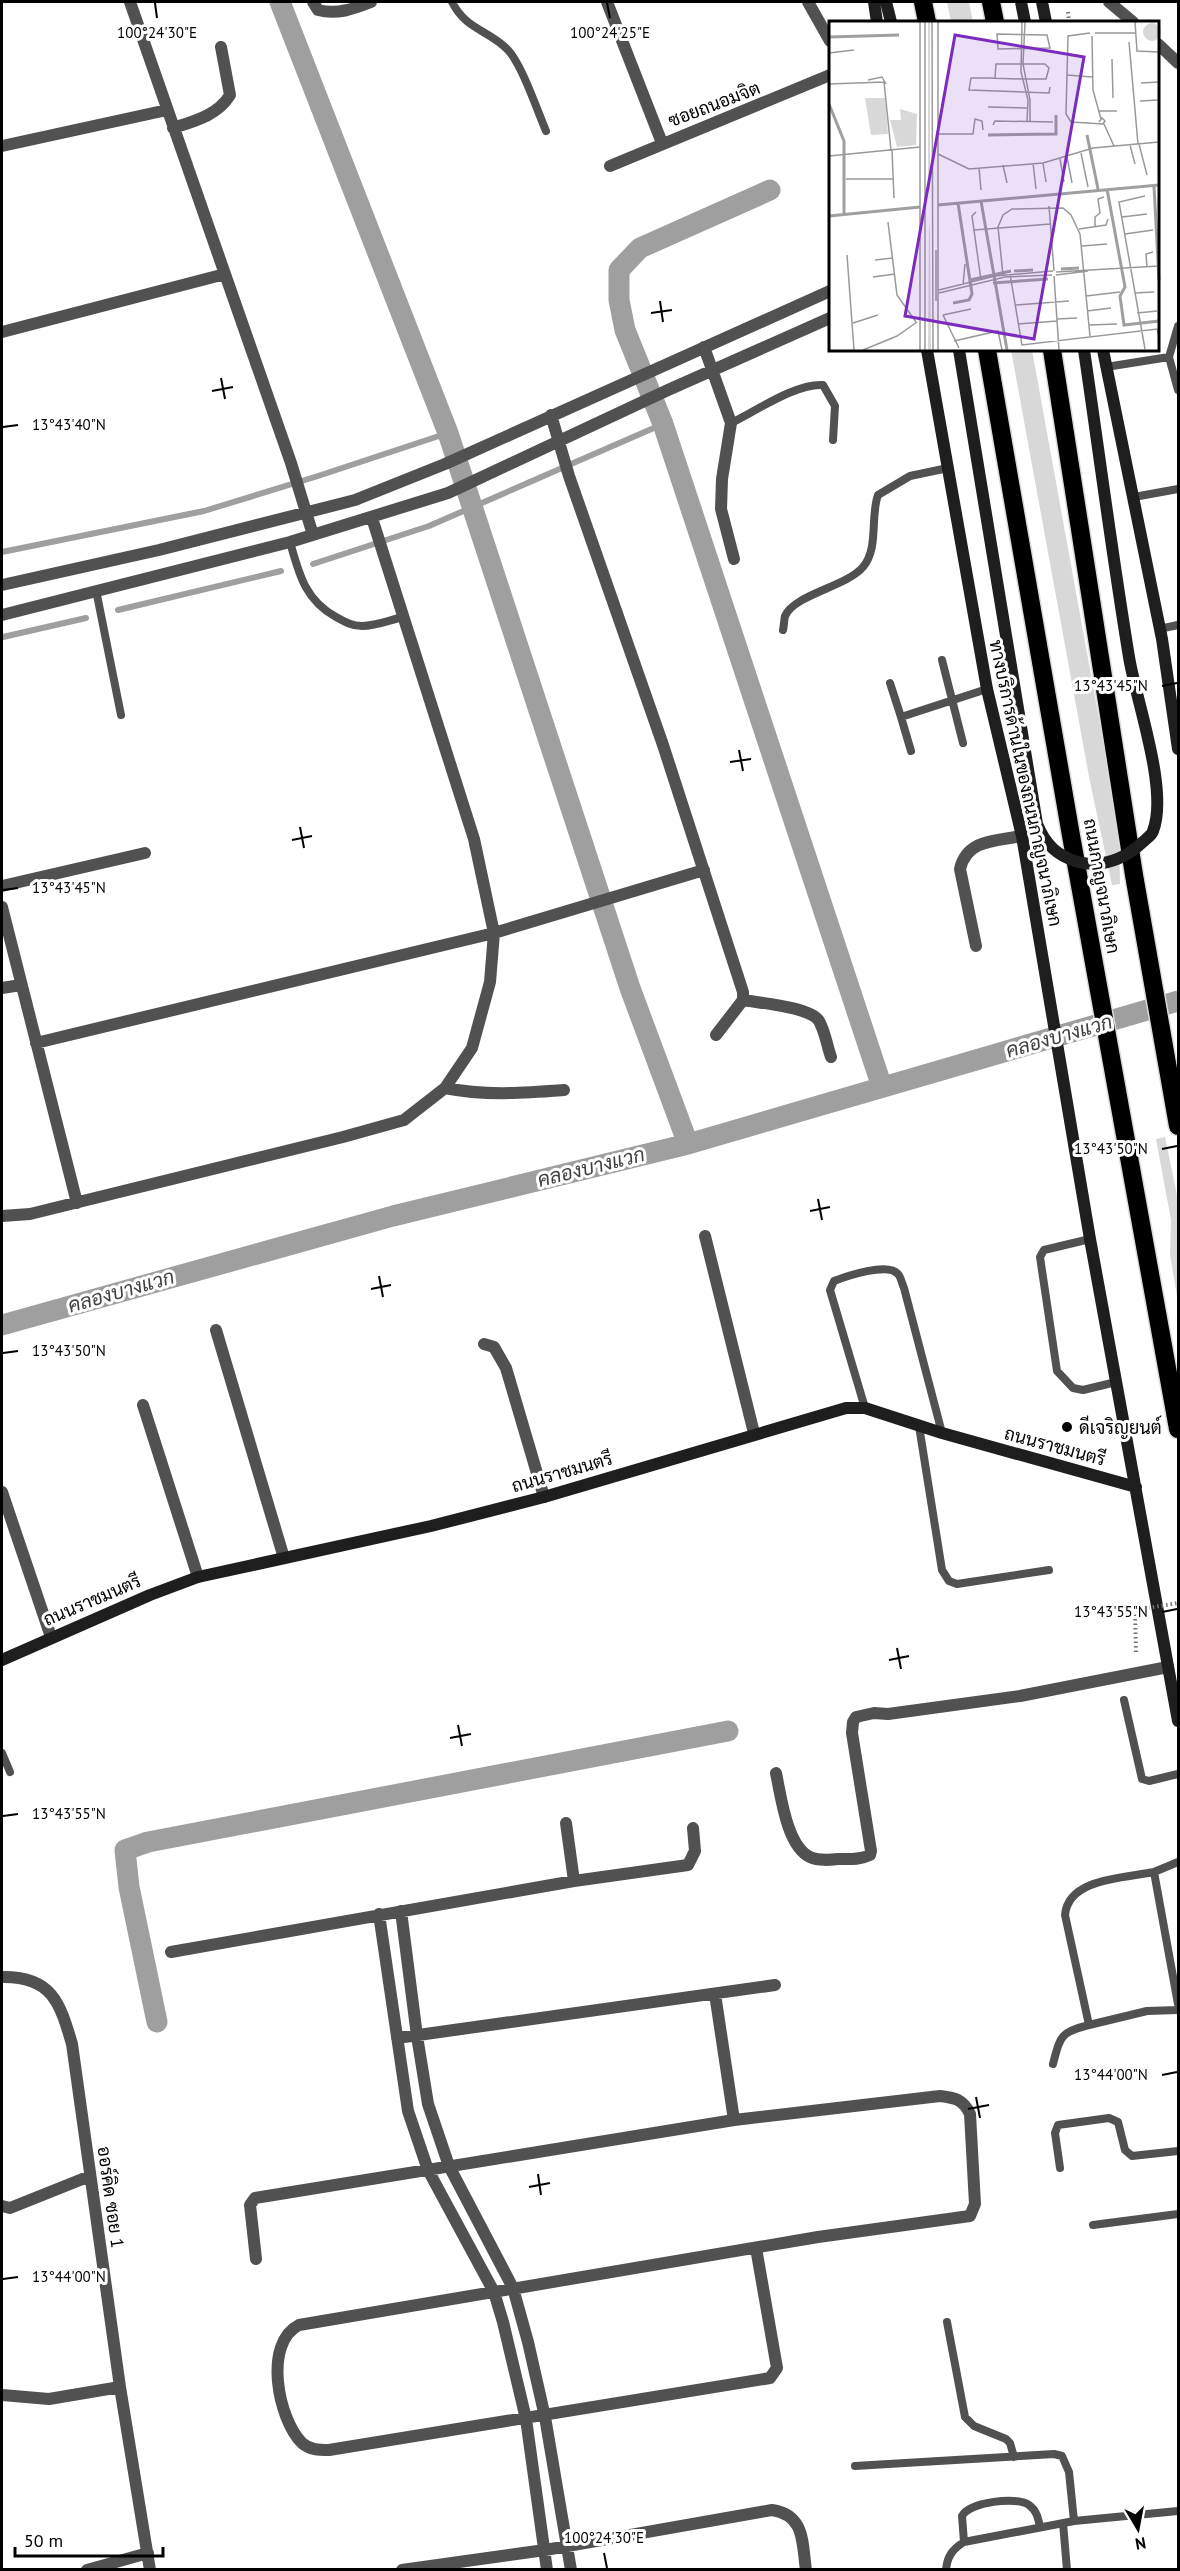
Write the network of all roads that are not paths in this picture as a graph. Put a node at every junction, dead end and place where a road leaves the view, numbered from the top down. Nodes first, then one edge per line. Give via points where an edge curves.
1 (130, 2) edge
2 (313, 2) edge
3 (371, 2) edge
4 (452, 2) edge
5 (607, 2) edge
6 (808, 2) edge
7 (874, 2) edge
8 (886, 2) edge
9 (923, 2) edge
10 (991, 2) edge
11 (1021, 2) edge
12 (1042, 2) edge
13 (1109, 2) edge
14 (877, 21) edge
15 (891, 21) edge
16 (927, 21) edge
17 (994, 21) edge
18 (1025, 21) edge
19 (1046, 21) edge
20 (1132, 21) edge
21 (829, 38) edge
22 (1159, 45) edge
23 (220, 47) dead end
24 (1179, 63) edge
25 (829, 76) edge
26 (167, 110) junction
27 (172, 128) junction
28 (546, 131) dead end
29 (662, 143) junction
30 (2, 146) edge
31 (610, 166) dead end
32 (225, 274) junction
33 (829, 292) edge
34 (829, 319) edge
35 (1179, 326) edge
36 (2, 332) edge
37 (704, 346) junction
38 (927, 351) edge
39 (959, 351) edge
40 (987, 351) edge
41 (1052, 351) edge
42 (1084, 351) edge
43 (1102, 351) edge
44 (1169, 357) junction
45 (1106, 367) junction
46 (712, 370) junction
47 (1179, 390) edge
48 (551, 415) junction
49 (731, 423) junction
50 (833, 440) dead end
51 (559, 441) junction
52 (948, 468) junction
53 (1179, 489) edge
54 (1134, 497) junction
55 (305, 514) junction
56 (372, 518) junction
57 (313, 535) junction
58 (290, 542) junction
59 (734, 559) dead end
60 (2, 585) edge
61 (96, 590) junction
62 (2, 615) edge
63 (403, 617) junction
64 (1179, 625) edge
65 (1159, 629) junction
66 (783, 630) dead end
67 (942, 660) dead end
68 (890, 683) dead end
69 (1174, 685) edge
70 (987, 689) junction
71 (952, 701) junction
72 (121, 715) dead end
73 (901, 717) junction
74 (963, 743) dead end
75 (1179, 749) edge
76 (911, 751) dead end
77 (1022, 836) junction
78 (145, 853) dead end
79 (704, 870) junction
80 (2, 886) edge
81 (2, 907) edge
82 (494, 933) junction
83 (976, 946) dead end
84 (21, 985) junction
85 (2, 988) edge
86 (743, 1000) junction
87 (716, 1035) dead end
88 (36, 1043) junction
89 (831, 1057) dead end
90 (445, 1088) junction
91 (564, 1090) dead end
92 (1179, 1126) edge
93 (77, 1203) junction
94 (2, 1216) edge
95 (705, 1236) dead end
96 (1090, 1239) junction
97 (216, 1330) dead end
98 (484, 1344) dead end
99 (1116, 1382) junction
100 (143, 1405) dead end
101 (865, 1408) junction
102 (919, 1426) junction
103 (1179, 1430) edge
104 (754, 1433) junction
105 (942, 1433) junction
106 (1136, 1487) junction
107 (2, 1492) edge
108 (544, 1497) junction
109 (284, 1558) junction
110 (1049, 1570) dead end
111 (198, 1577) junction
112 (51, 1637) junction
113 (2, 1660) edge
114 (1168, 1667) junction
115 (1124, 1700) dead end
116 (1179, 1721) edge
117 (2, 1753) edge
118 (10, 1772) dead end
119 (776, 1773) dead end
120 (1179, 1774) edge
121 (566, 1823) dead end
122 (693, 1828) dead end
123 (1179, 1862) edge
124 (1154, 1872) junction
125 (574, 1881) junction
126 (401, 1911) junction
127 (379, 1914) junction
128 (171, 1952) dead end
129 (2, 1977) edge
130 (775, 1985) dead end
131 (715, 1994) junction
132 (1179, 2004) edge
133 (1179, 2010) edge
134 (1089, 2025) junction
135 (417, 2036) junction
136 (397, 2038) junction
137 (1053, 2064) dead end
138 (734, 2120) junction
139 (1179, 2151) edge
140 (449, 2166) junction
141 (1060, 2168) dead end
142 (428, 2170) junction
143 (90, 2176) junction
144 (2, 2206) edge
145 (1179, 2214) edge
146 (1093, 2225) dead end
147 (756, 2248) junction
148 (256, 2259) dead end
149 (513, 2288) junction
150 (494, 2292) junction
151 (947, 2322) dead end
152 (120, 2387) junction
153 (2, 2395) edge
154 (544, 2417) junction
155 (526, 2419) junction
156 (1014, 2457) junction
157 (855, 2466) dead end
158 (1179, 2511) edge
159 (1074, 2521) junction
160 (1063, 2523) junction
161 (1040, 2527) junction
162 (964, 2542) junction
163 (568, 2546) junction
164 (545, 2550) junction
165 (148, 2553) junction
166 (87, 2570) edge
167 (150, 2570) edge
168 (402, 2570) edge
169 (547, 2570) edge
170 (571, 2570) edge
171 (806, 2570) edge
172 (946, 2570) edge
173 (1067, 2570) edge

1 - 26 street
2 - 3 street via 318,10 330,13
4 - 28 lane via 466,22 514,57
5 - 29 street
6 - 21 street
7 - 14 main road
8 - 15 main road
9 - 16 highway
10 - 17 highway
11 - 18 main road
12 - 19 main road
13 - 20 street
22 - 24 street
23 - 27 street via 230,95 223,107
25 - 29 street, ซอยถนอมจิต
26 - 27 street
26 - 30 street
27 - 32 street
29 - 31 street, ซอยถนอมจิต
32 - 36 street
32 - 55 street
33 - 37 street
34 - 46 street
35 - 44 lane
37 - 46 street
37 - 48 street
38 - 52 main road, ทางบริการด้านในของถนนกาญจนาภิเษก
39 - 42 main road, bridge via 1037,824 1044,841 1062,856 1102,865 1131,853 1153,833 1157,805 1129,659
40 - 103 highway, ถนนกาญจนาภิเษก
41 - 92 highway, ถนนกาญจนาภิเษก via 1134,876
43 - 45 main road
44 - 45 lane
44 - 47 lane
45 - 54 main road
46 - 49 street
46 - 51 street
48 - 51 street
48 - 55 street via 445,464 355,500
49 - 50 lane via 799,389 823,385 835,406
49 - 59 street via 721,509
51 - 56 street via 448,493
51 - 79 street
52 - 66 lane via 910,476 878,495 873,509 873,544 863,568 791,610 785,616
52 - 70 main road, ทางบริการด้านในของถนนกาญจนาภิเษก
53 - 54 lane
54 - 65 main road
55 - 57 street
55 - 60 street
56 - 57 street
56 - 63 street
57 - 58 street
58 - 61 street
58 - 63 lane via 300,580 311,599 326,612 352,625 364,626
61 - 62 street
61 - 72 lane
63 - 82 street via 474,839
64 - 65 lane
65 - 69 main road
67 - 71 lane
68 - 73 lane
69 - 75 main road
70 - 71 lane
70 - 77 main road, ทางบริการด้านในของถนนกาญจนาภิเษก
71 - 73 lane
71 - 74 lane
73 - 76 lane
77 - 83 street via 982,844 963,857 960,869
77 - 96 main road, ทางบริการด้านในของถนนกาญจนาภิเษก
78 - 80 street
79 - 82 street
79 - 86 street
81 - 84 street
82 - 88 street
82 - 90 street via 490,982 472,1048
84 - 85 street
84 - 88 street
86 - 87 street
86 - 89 street via 813,1015 819,1020
88 - 93 street
90 - 91 street via 476,1094
90 - 93 street via 404,1119
93 - 94 street
95 - 104 street
96 - 99 main road, ทางบริการด้านในของถนนกาญจนาภิเษก
96 - 99 lane via 1051,1247 1040,1257 1057,1371 1065,1382 1083,1390
97 - 109 street
98 - 108 street via 494,1347 506,1368
99 - 106 main road, ทางบริการด้านในของถนนกาญจนาภิเษก
100 - 111 street
101 - 102 main road, ถนนราชมนตรี
101 - 104 main road, ถนนราชมนตรี via 846,1408
101 - 105 lane via 830,1290 834,1281 850,1275 888,1269 898,1274 904,1288
102 - 105 main road, ถนนราชมนตรี
102 - 110 lane via 942,1570 949,1581 957,1584
104 - 108 main road, ถนนราชมนตรี
105 - 106 main road, ถนนราชมนตรี
106 - 114 main road, ทางบริการด้านในของถนนกาญจนาภิเษก
107 - 112 street
108 - 109 main road, ถนนราชมนตรี
109 - 111 main road, ถนนราชมนตรี
111 - 112 main road, ถนนราชมนตรี
112 - 113 main road, ถนนราชมนตรี
114 - 116 main road, ทางบริการด้านในของถนนกาญจนาภิเษก
114 - 119 street via 1020,1696 856,1717 852,1733 871,1851 863,1858 820,1860 800,1850 792,1837
115 - 120 lane via 1142,1779
117 - 118 lane
121 - 125 street
122 - 125 street via 695,1851 688,1865
123 - 124 lane
124 - 132 lane
124 - 134 lane via 1093,1884 1076,1892 1066,1903 1065,1915
125 - 126 street
126 - 127 street
126 - 135 street
127 - 128 street
127 - 136 street
129 - 143 street, ออร์คิด ซอย 1 via 32,1982 51,1993 61,2007 72,2044
130 - 131 street
131 - 135 street
131 - 138 street
133 - 134 lane via 1147,2011
134 - 137 lane via 1065,2033 1059,2040
135 - 136 street
135 - 140 street via 428,2104
136 - 142 street via 408,2111
138 - 140 street
138 - 147 street via 940,2096 965,2103 970,2114 975,2204 970,2216
139 - 141 lane via 1132,2156 1125,2150 1118,2122 1109,2118 1058,2125 1055,2133
140 - 142 street
140 - 149 street
142 - 148 street via 255,2198 250,2205
142 - 150 street
143 - 144 street via 10,2208
143 - 152 street, ออร์คิด ซอย 1
145 - 146 lane
147 - 149 street
147 - 154 street via 777,2368 770,2378
149 - 150 street
149 - 154 street
150 - 155 street
150 - 155 street via 290,2329 282,2338 277,2361 281,2396 291,2427 303,2444 314,2450
151 - 156 lane via 965,2416 974,2426 1006,2439
152 - 153 street via 49,2399
152 - 165 street, ออร์คิด ซอย 1
154 - 155 street
154 - 163 street
155 - 164 street
156 - 157 lane
156 - 159 lane via 1062,2456 1069,2472
158 - 159 lane
159 - 160 lane
160 - 161 lane
160 - 173 lane
161 - 162 lane
161 - 162 lane via 1036,2513 1024,2502 979,2505 962,2516
162 - 172 lane via 948,2557
163 - 164 street
163 - 170 street
163 - 171 street via 772,2510 795,2519
164 - 168 street
164 - 169 street
165 - 166 street
165 - 167 street, ออร์คิด ซอย 1

